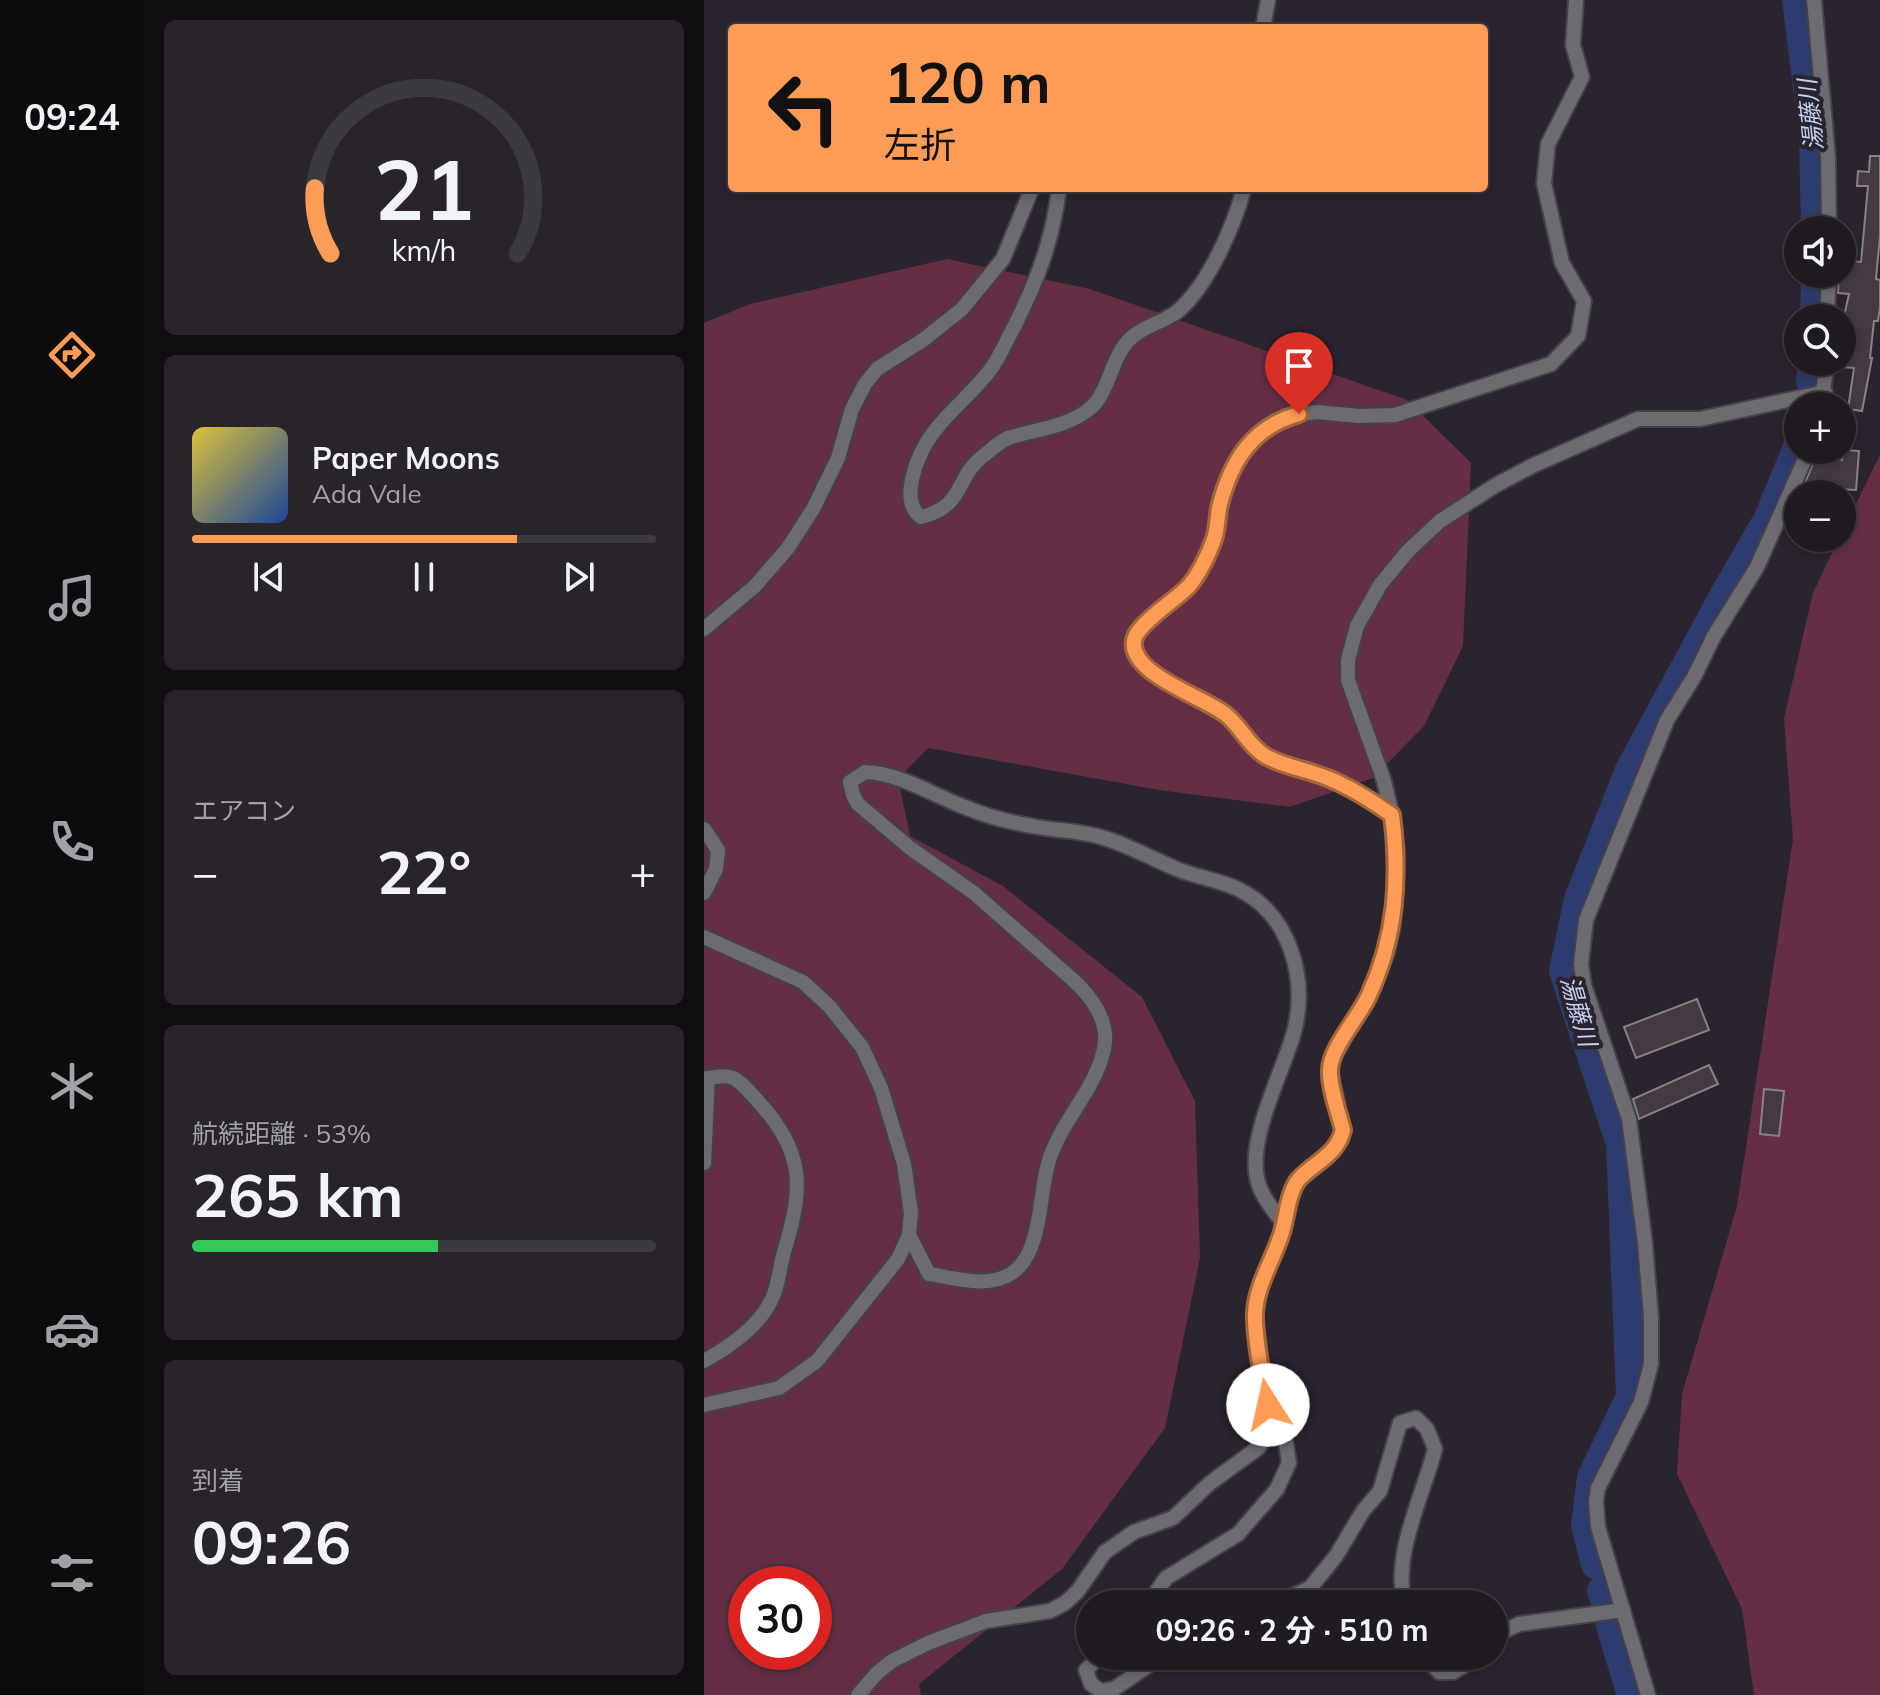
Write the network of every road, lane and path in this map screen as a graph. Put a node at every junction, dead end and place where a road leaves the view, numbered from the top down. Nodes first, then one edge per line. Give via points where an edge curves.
1 (1268, 0) edge
2 (1576, 0) edge
3 (1814, 0) edge
4 (1264, 24) edge
5 (1030, 192) edge
6 (1058, 192) edge
7 (1242, 192) edge
8 (1829, 216) edge
9 (1784, 405) edge
10 (1803, 464) edge
11 (704, 629) edge
12 (1392, 815) junction
13 (704, 829) edge
14 (704, 893) edge
15 (704, 937) edge
16 (706, 1079) edge
17 (704, 1163) edge
18 (1284, 1224) junction
19 (909, 1235) junction
20 (704, 1361) edge
21 (704, 1405) edge
22 (1277, 1420) junction
23 (1158, 1590) edge
24 (1306, 1590) edge
25 (1401, 1590) edge
26 (1623, 1610) junction
27 (1508, 1629) edge
28 (1086, 1670) edge
29 (1142, 1670) edge
30 (1437, 1670) edge
31 (1456, 1670) edge
32 (858, 1695) edge
33 (1648, 1695) edge

1 - 4 street
2 - 12 street via 1573,45 1582,77 1548,144 1544,183 1562,263 1584,301 1578,336 1551,364 1395,415 1299,414 1263,429 1243,449 1220,502 1215,539 1190,585 1136,634 1133,650 1143,665 1226,715 1254,748 1329,779
3 - 8 street
5 - 11 street via 1003,259 962,309 871,376 852,409 838,458 788,548 755,586
6 - 7 street via 1054,226 1033,288 998,358 921,452 910,499 921,517 948,507 978,460 1005,439 1066,424 1099,400 1111,367 1131,337 1178,310 1196,290 1223,244
9 - 12 street via 1700,419 1638,419 1496,485 1440,521 1408,551 1380,585 1357,626 1348,660 1348,680
10 - 26 street via 1757,567 1667,720 1595,896 1581,944 1584,985 1629,1119 1651,1317 1651,1364 1643,1395 1604,1472 1596,1501 1598,1527
12 - 18 street via 1397,849 1387,953 1330,1070 1341,1140 1299,1180
13 - 14 street via 718,850
15 - 19 street via 803,982 862,1047 881,1088 904,1164
16 - 17 street
16 - 20 street via 730,1076 767,1110 784,1136 799,1186 773,1297 760,1318
18 - 19 street via 1256,1177 1264,1115 1294,1031 1298,1002 1294,962 1279,922 1238,889 1106,838 979,812 895,777 865,772 850,782 858,804 974,893 1072,979 1088,994 1104,1032 1104,1049 1091,1080 1053,1147 1038,1225 1015,1272 981,1282 929,1274
18 - 22 street via 1255,1313 1264,1389
19 - 21 street via 898,1259 817,1361 779,1388
22 - 23 street via 1289,1463 1277,1489 1238,1534 1166,1578
22 - 32 street via 1258,1448 1173,1518 1134,1532 1105,1552 1065,1603 1050,1611 986,1621 928,1643 892,1661
24 - 25 street via 1380,1491 1400,1423 1416,1418 1435,1449 1412,1520
26 - 27 street
26 - 33 street
28 - 29 street via 1091,1684 1101,1691 1114,1689
30 - 31 street

